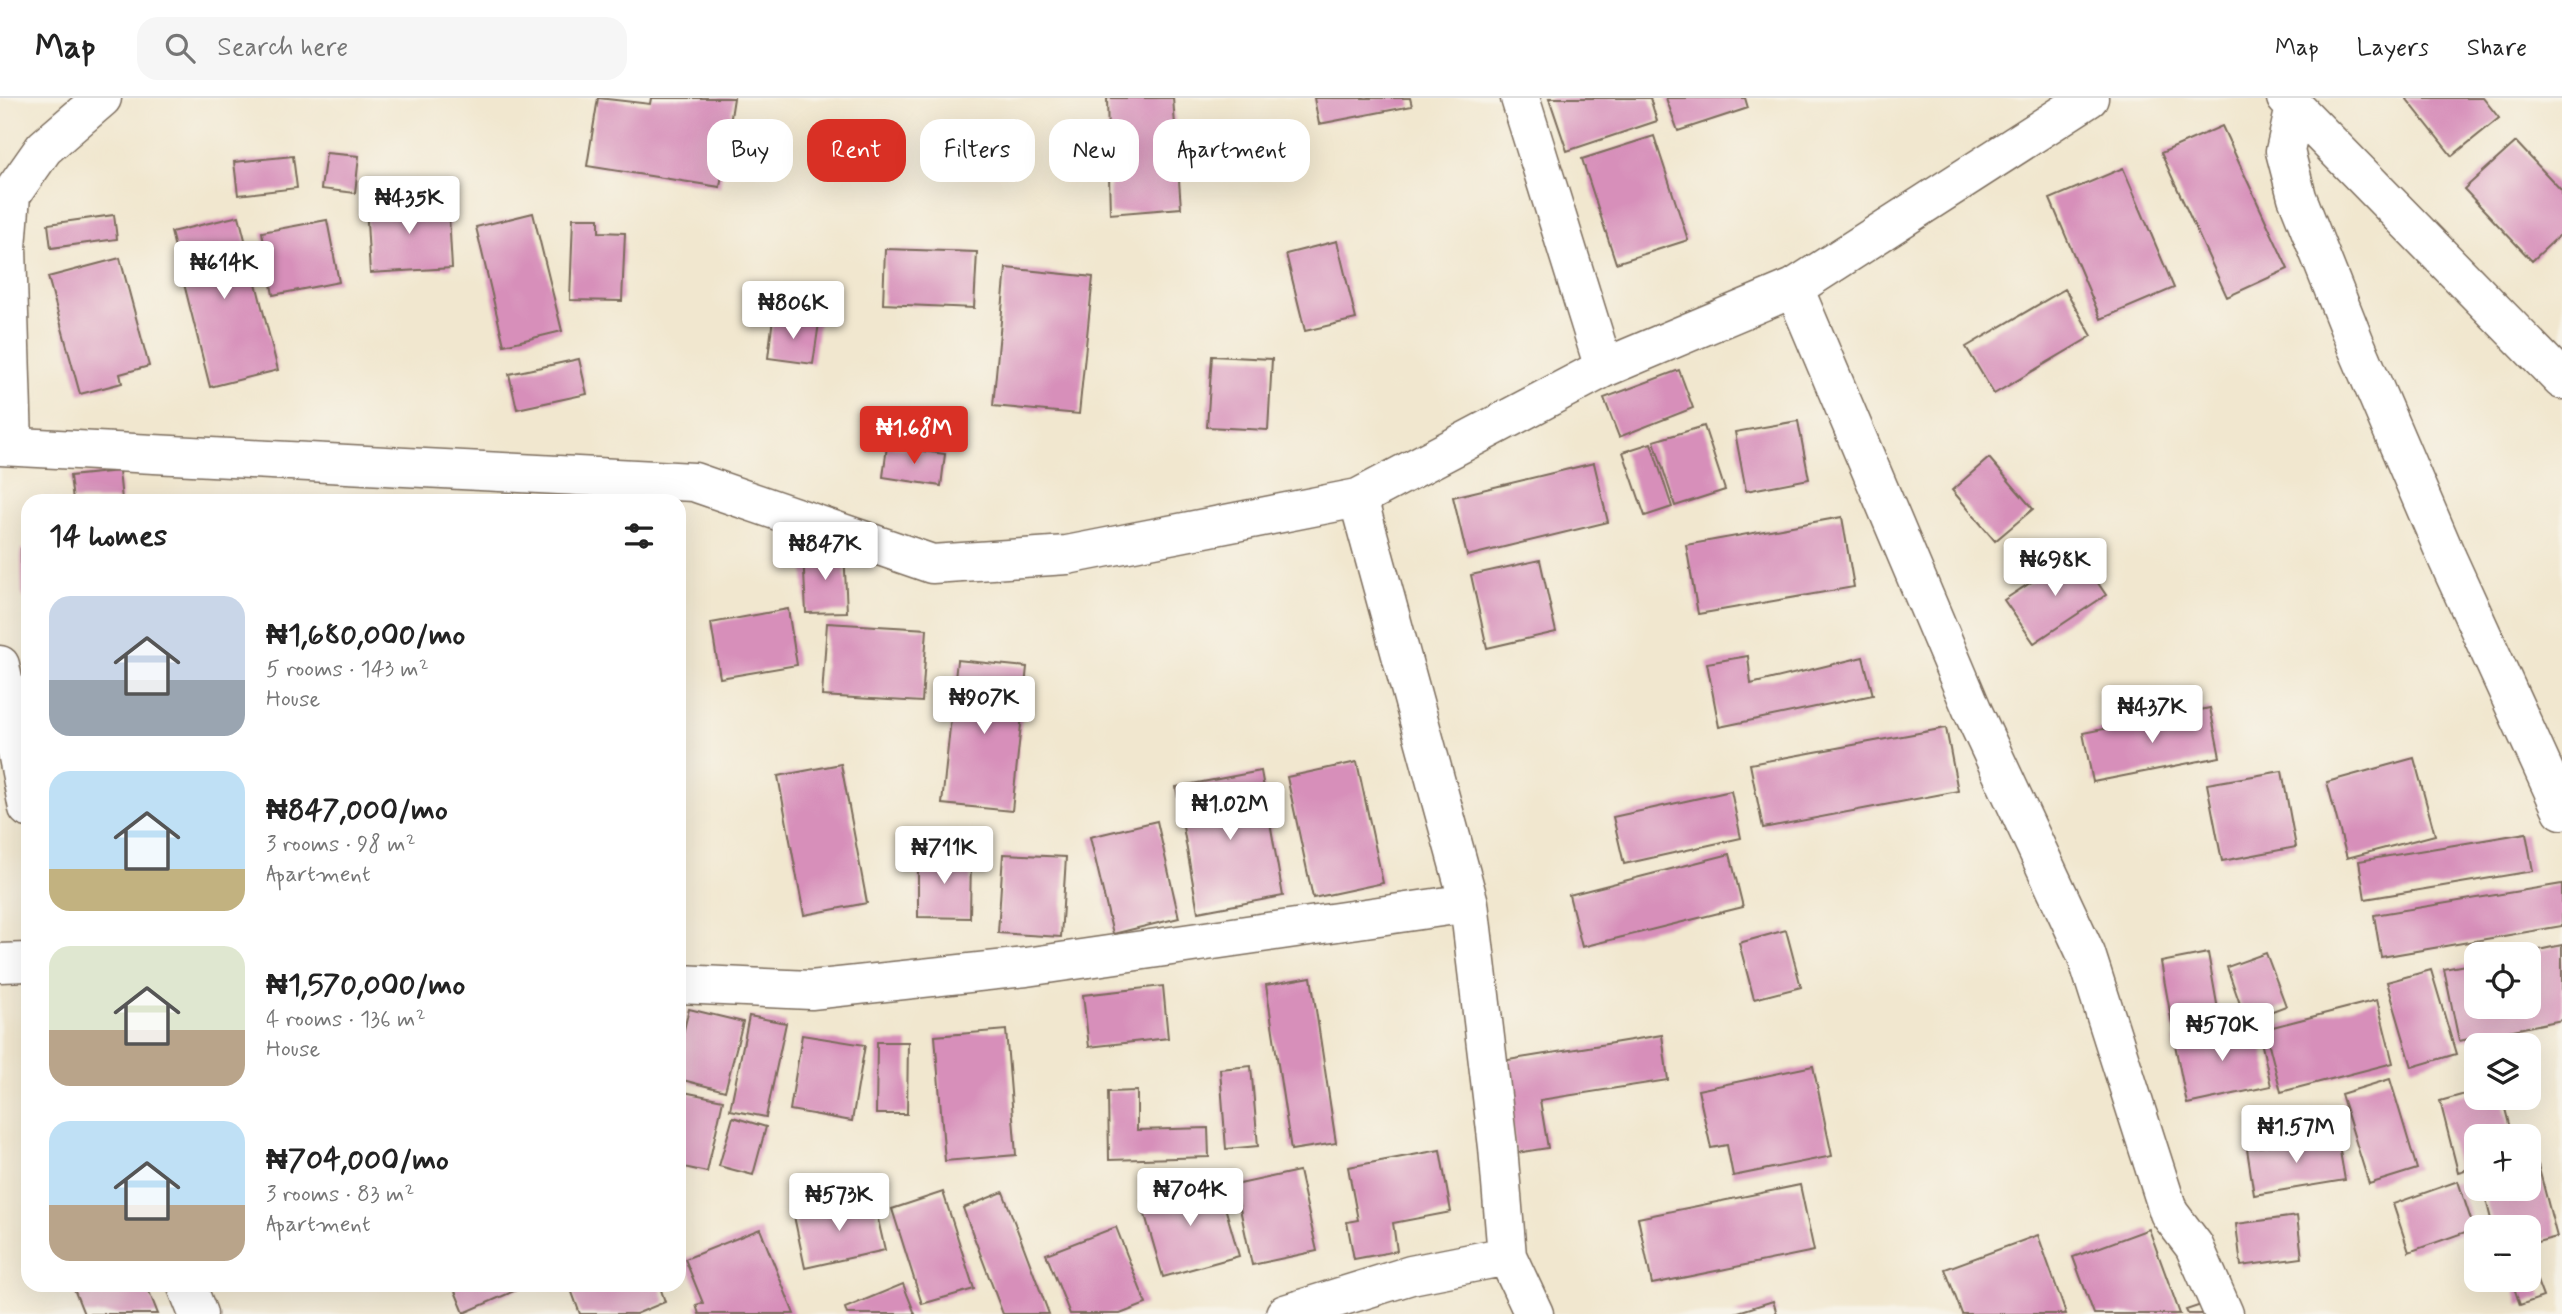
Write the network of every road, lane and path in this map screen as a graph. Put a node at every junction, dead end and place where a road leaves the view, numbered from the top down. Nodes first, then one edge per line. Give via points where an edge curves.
1 (102, 98) edge
2 (1520, 98) edge
3 (2089, 98) edge
4 (2291, 103) edge
5 (1794, 288) junction
6 (2557, 366) edge
7 (1604, 368) junction
8 (6, 445) edge
9 (1358, 498) junction
10 (0, 665) edge
11 (21, 772) edge
12 (2562, 810) edge
13 (1469, 903) junction
14 (21, 962) edge
15 (0, 963) edge
16 (686, 984) edge
17 (1507, 1256) junction
18 (189, 1292) edge
19 (198, 1314) edge
20 (1284, 1314) edge
21 (1534, 1314) edge
22 (2224, 1314) edge

1 - 8 street via 44,148 11,195 6,248
2 - 7 street
3 - 5 street
4 - 6 street
4 - 12 street via 2285,151 2297,197 2447,558
5 - 7 street
5 - 22 street via 1974,714 2086,954 2169,1213 2194,1245
7 - 9 street
8 - 9 street via 694,482 932,564 1067,555
9 - 13 street
10 - 11 street
13 - 16 street via 1026,967 811,990
13 - 17 street
14 - 15 street
17 - 20 street via 1410,1275
17 - 21 street
18 - 19 street

